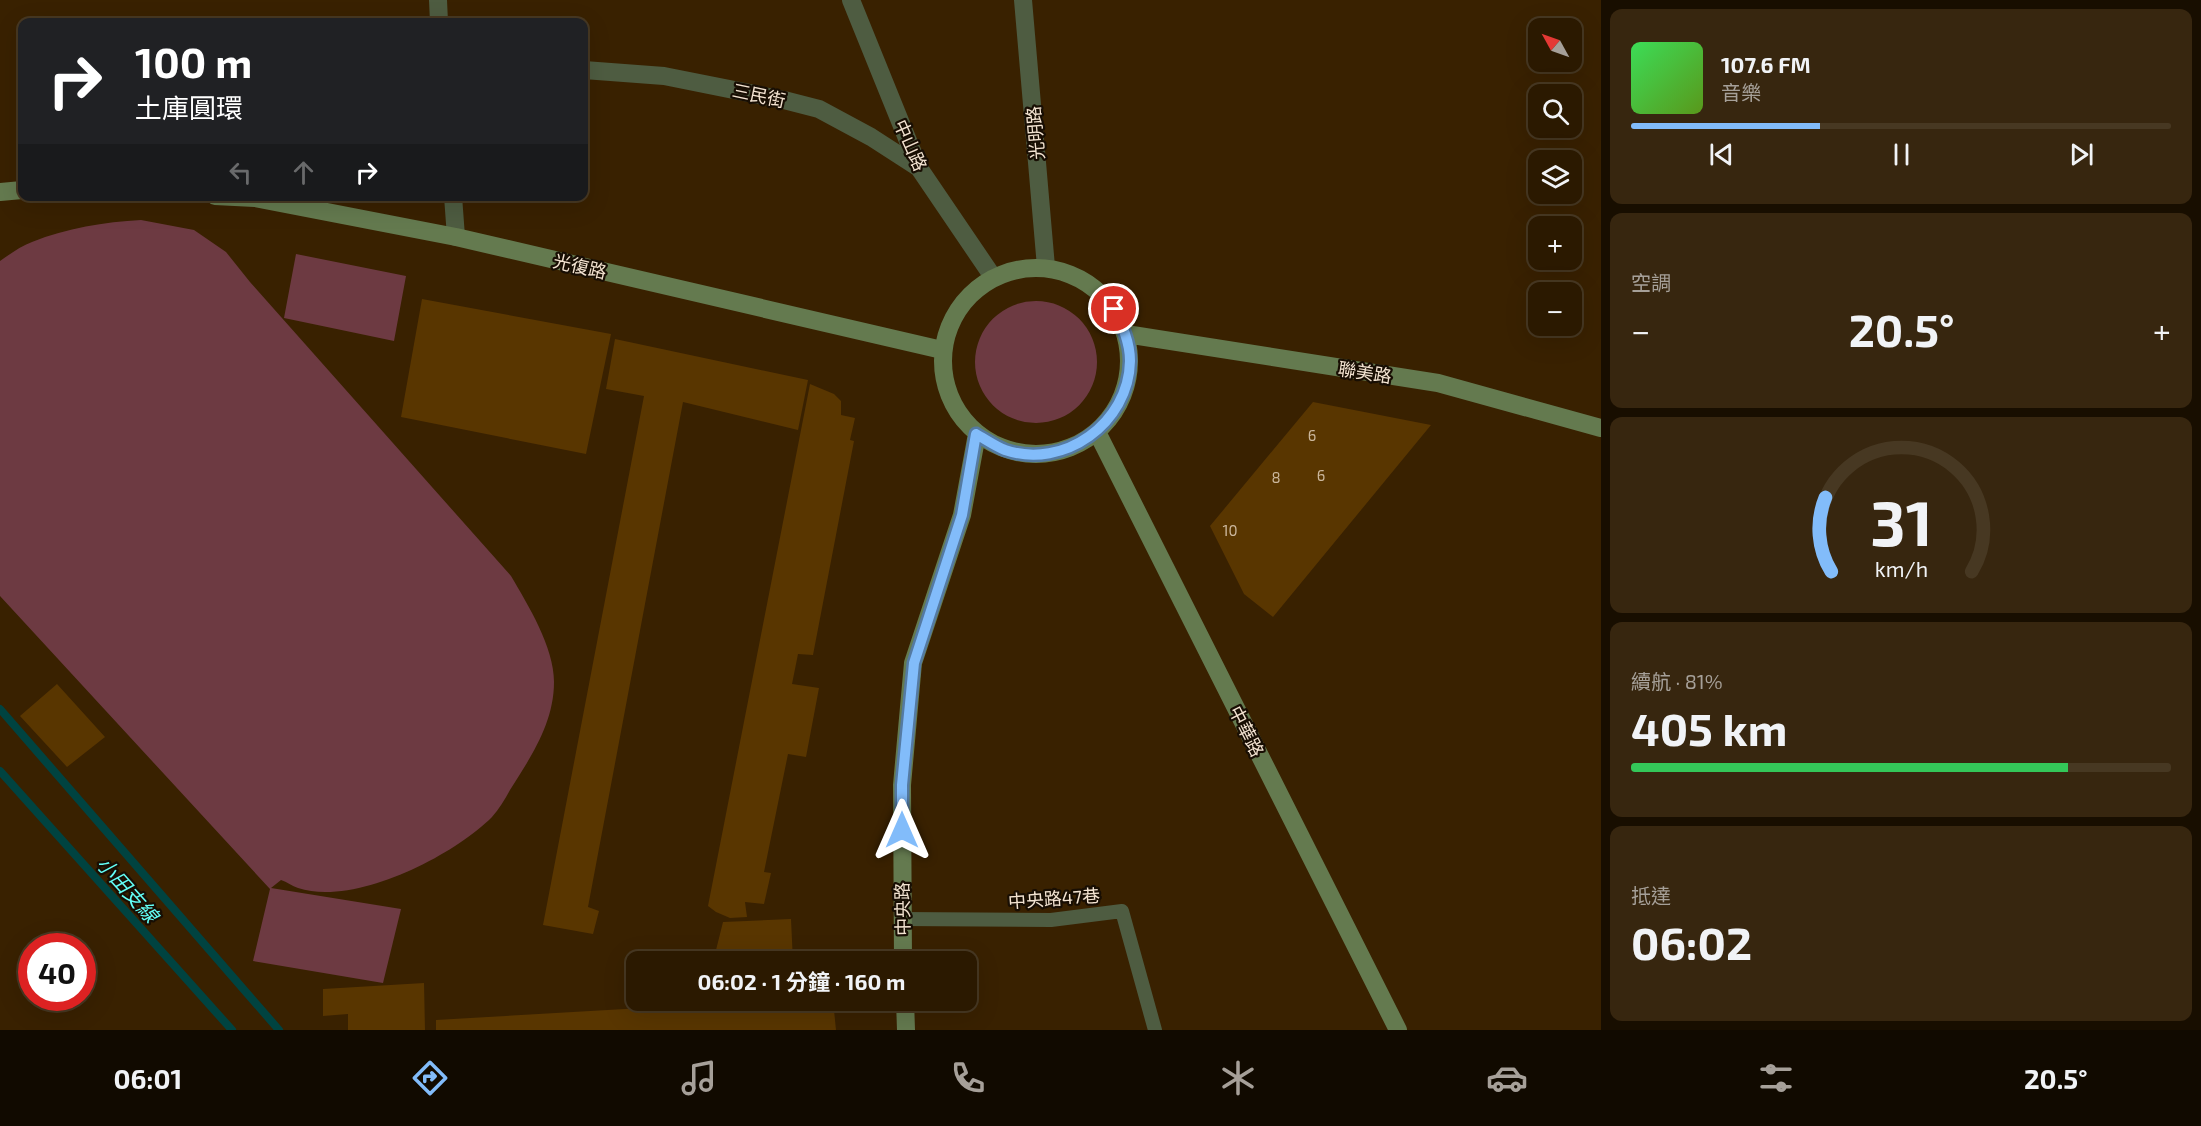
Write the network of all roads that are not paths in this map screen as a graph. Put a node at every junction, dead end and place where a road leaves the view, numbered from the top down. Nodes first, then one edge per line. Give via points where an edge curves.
1 (438, 0) edge
2 (851, 0) edge
3 (1023, 0) edge
4 (439, 18) edge
5 (588, 70) edge
6 (919, 168) junction
7 (18, 190) edge
8 (0, 192) edge
9 (270, 201) edge
10 (453, 201) edge
11 (456, 237) junction
12 (1046, 267) junction
13 (993, 277) junction
14 (1126, 334) junction
15 (942, 350) junction
16 (1601, 428) edge
17 (1097, 432) junction
18 (976, 434) junction
19 (901, 919) junction
20 (902, 951) edge
21 (905, 1011) edge
22 (906, 1030) edge
23 (1155, 1030) edge
24 (1398, 1030) edge

1 - 4 street
2 - 6 street, 中山路
3 - 12 street, 光明路
5 - 6 street, 三民街 via 664,76 819,109
6 - 13 street, 中山路
7 - 8 street
9 - 11 street, 光復路
10 - 11 street
11 - 15 street, 光復路
12 - 13 street via 1019,268
12 - 14 street via 1073,274 1096,288 1114,309
13 - 15 street via 968,295 951,321
14 - 16 street, 聯美路 via 1438,383
14 - 17 street via 1130,361 1126,387 1114,412
15 - 18 street via 944,382 956,411
17 - 18 street via 1069,449 1037,455 1005,450
17 - 24 street, 中華路
18 - 19 street, 中央路 via 962,515 914,663 902,785
19 - 20 street, 中央路
19 - 23 lane, 中央路47巷 via 1051,920 1122,911
21 - 22 street

